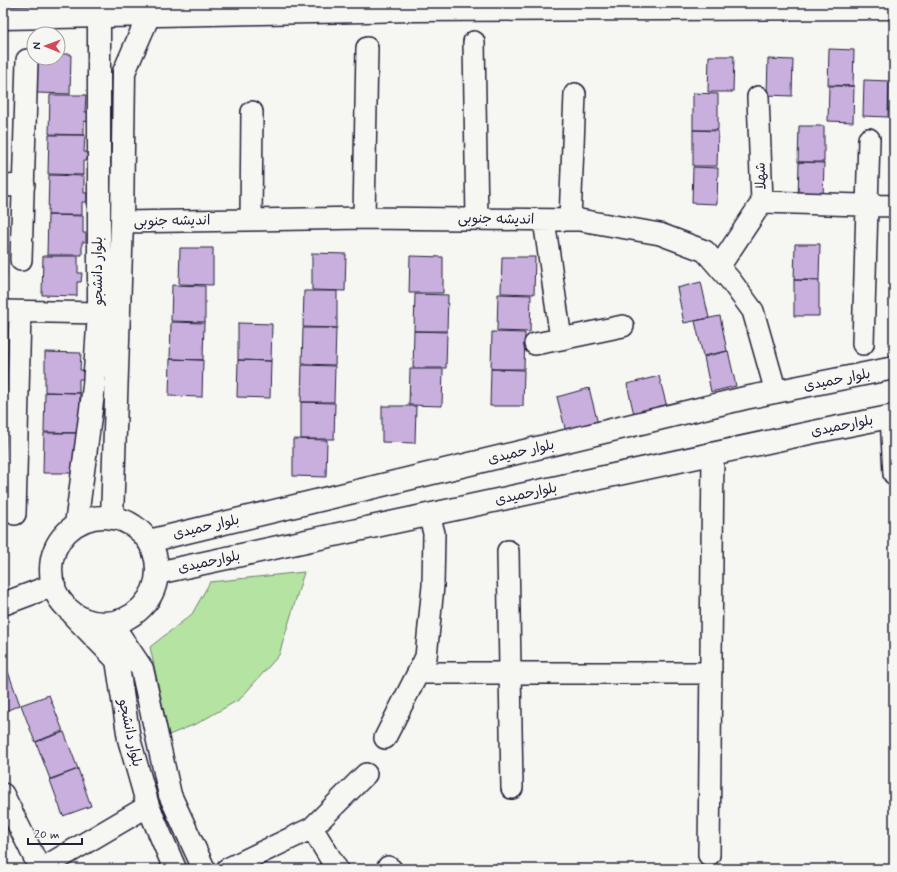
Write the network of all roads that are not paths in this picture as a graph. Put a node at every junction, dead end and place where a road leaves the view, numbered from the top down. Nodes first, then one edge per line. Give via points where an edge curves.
1 (799, 6) edge
2 (894, 8) edge
3 (149, 15) junction
4 (99, 16) junction
5 (3, 18) edge
6 (474, 42) dead end
7 (367, 48) dead end
8 (27, 66) edge
9 (124, 72) junction
10 (99, 84) junction
11 (575, 94) dead end
12 (758, 97) dead end
13 (252, 112) dead end
14 (869, 139) dead end
15 (24, 185) junction
16 (3, 186) edge
17 (762, 202) junction
18 (867, 205) junction
19 (894, 206) edge
20 (364, 218) junction
21 (477, 219) junction
22 (251, 220) junction
23 (544, 220) junction
24 (570, 220) junction
25 (122, 222) junction
26 (21, 260) dead end
27 (719, 266) junction
28 (12, 312) edge
29 (99, 313) junction
30 (623, 326) dead end
31 (561, 339) junction
32 (535, 344) dead end
33 (863, 344) dead end
34 (894, 368) edge
35 (776, 392) junction
36 (893, 416) edge
37 (713, 454) junction
38 (894, 474) edge
39 (15, 514) dead end
40 (429, 515) junction
41 (112, 518) junction
42 (76, 525) junction
43 (149, 541) junction
44 (508, 551) dead end
45 (157, 573) junction
46 (52, 577) junction
47 (3, 592) edge
48 (3, 604) edge
49 (68, 610) junction
50 (111, 623) junction
51 (418, 673) junction
52 (510, 673) junction
53 (711, 673) junction
54 (385, 738) dead end
55 (366, 774) dead end
56 (512, 788) dead end
57 (3, 794) edge
58 (148, 806) junction
59 (312, 828) junction
60 (709, 855) dead end
61 (41, 869) edge
62 (175, 869) edge
63 (204, 869) edge
64 (227, 869) edge
65 (337, 869) edge

1 - 2 street
1 - 3 street
3 - 4 street
3 - 9 street, بلوار دانشجو
4 - 5 street
4 - 10 street, بلوار دانشجو
6 - 21 street
7 - 20 street
8 - 15 street
9 - 10 street
9 - 25 street, بلوار دانشجو
10 - 29 street, بلوار دانشجو
11 - 24 street
12 - 17 street, شهلا
13 - 22 street
14 - 18 street
15 - 16 street
15 - 26 street
17 - 18 street
17 - 27 street, شهلا
18 - 19 street
18 - 33 street
20 - 21 street, اندیشه جنوبی
20 - 22 street, اندیشه جنوبی
21 - 23 street, اندیشه جنوبی
22 - 25 street, اندیشه جنوبی
23 - 24 street, اندیشه جنوبی
23 - 31 street
24 - 27 street, اندیشه جنوبی via 660,234 705,251
25 - 41 street, بلوار دانشجو
27 - 35 street, اندیشه جنوبی via 752,311
28 - 29 street
28 - 39 street
29 - 42 street, بلوار دانشجو via 94,386
30 - 31 street
31 - 32 street
34 - 35 street, بلوار حمیدی
35 - 43 street, بلوار حمیدی
36 - 37 street, بلوارحمیدی
36 - 38 street
37 - 40 street, بلوارحمیدی
37 - 53 street
40 - 45 street, بلوارحمیدی
40 - 51 street via 434,533 433,586 426,657
41 - 42 street via 103,516
41 - 43 street via 121,519 137,527
42 - 46 street via 69,529 58,543 52,560
43 - 45 street via 155,552
44 - 52 street
45 - 50 street via 156,584 149,600 136,613 120,622
46 - 47 street
46 - 48 street
46 - 49 street via 57,596
49 - 50 street via 84,620
49 - 58 street, بلوار دانشجو via 117,660 129,739
50 - 63 street, بلوار دانشجو via 142,669 170,796
51 - 52 street
51 - 54 street
52 - 53 street
52 - 56 street
53 - 60 street
55 - 59 street
57 - 61 street
58 - 61 street
58 - 62 street, بلوار دانشجو
59 - 64 street
59 - 65 street

